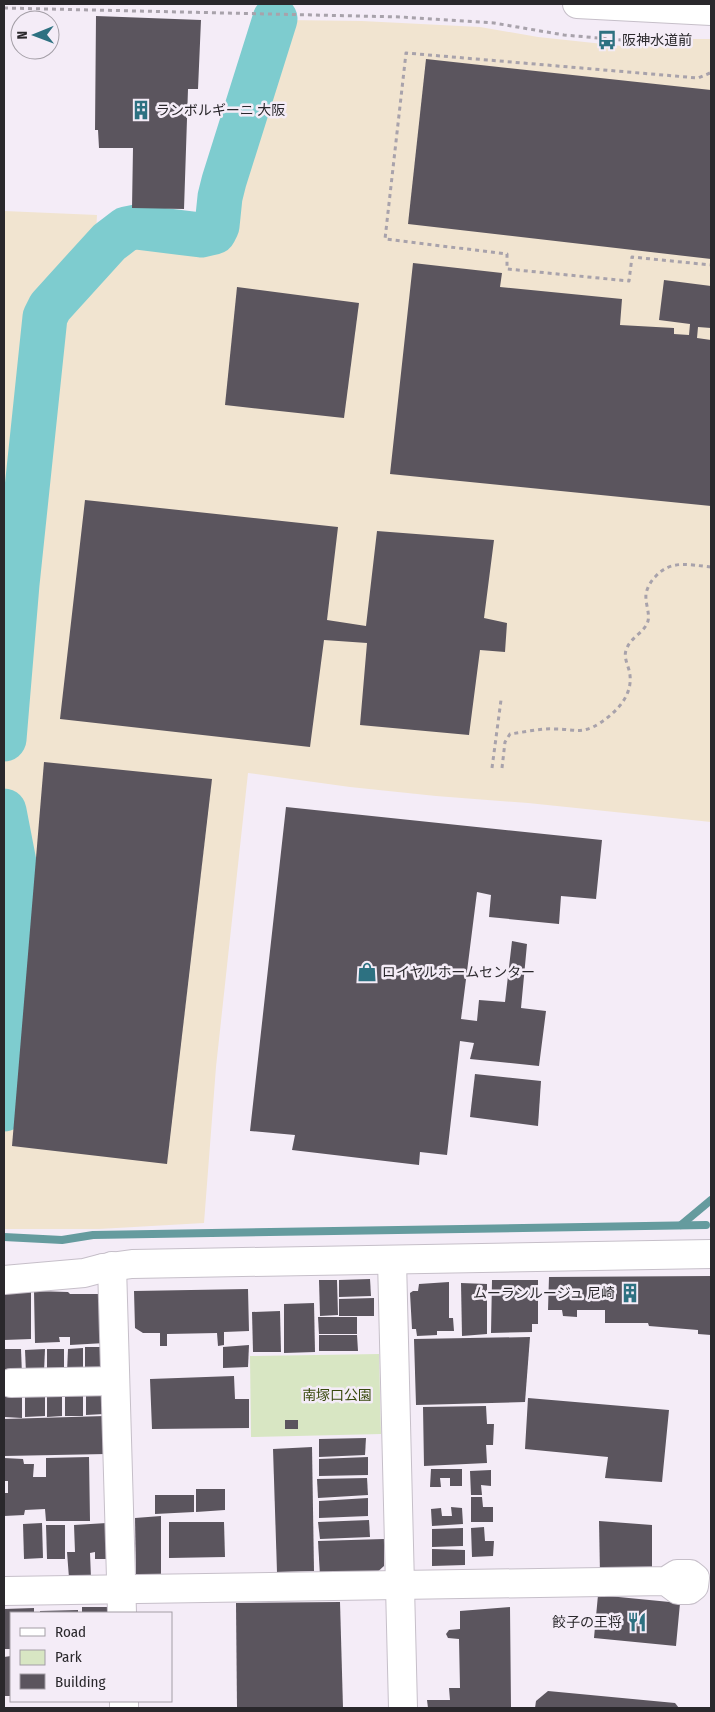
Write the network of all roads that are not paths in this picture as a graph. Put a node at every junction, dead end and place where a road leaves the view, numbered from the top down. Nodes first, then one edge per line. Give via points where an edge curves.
1 (577, 4) edge
2 (711, 11) edge
3 (711, 1254) edge
4 (392, 1260) junction
5 (108, 1267) junction
6 (4, 1280) edge
7 (115, 1381) junction
8 (11, 1383) dead end
9 (666, 1581) dead end
10 (400, 1585) junction
11 (4, 1592) edge
12 (121, 1602) edge
13 (403, 1708) edge

1 - 2 street
3 - 4 street
4 - 5 street
4 - 10 street
5 - 6 street via 84,1273
5 - 7 street
7 - 8 street
7 - 12 street
9 - 10 street
10 - 12 street
10 - 13 street
11 - 12 street

